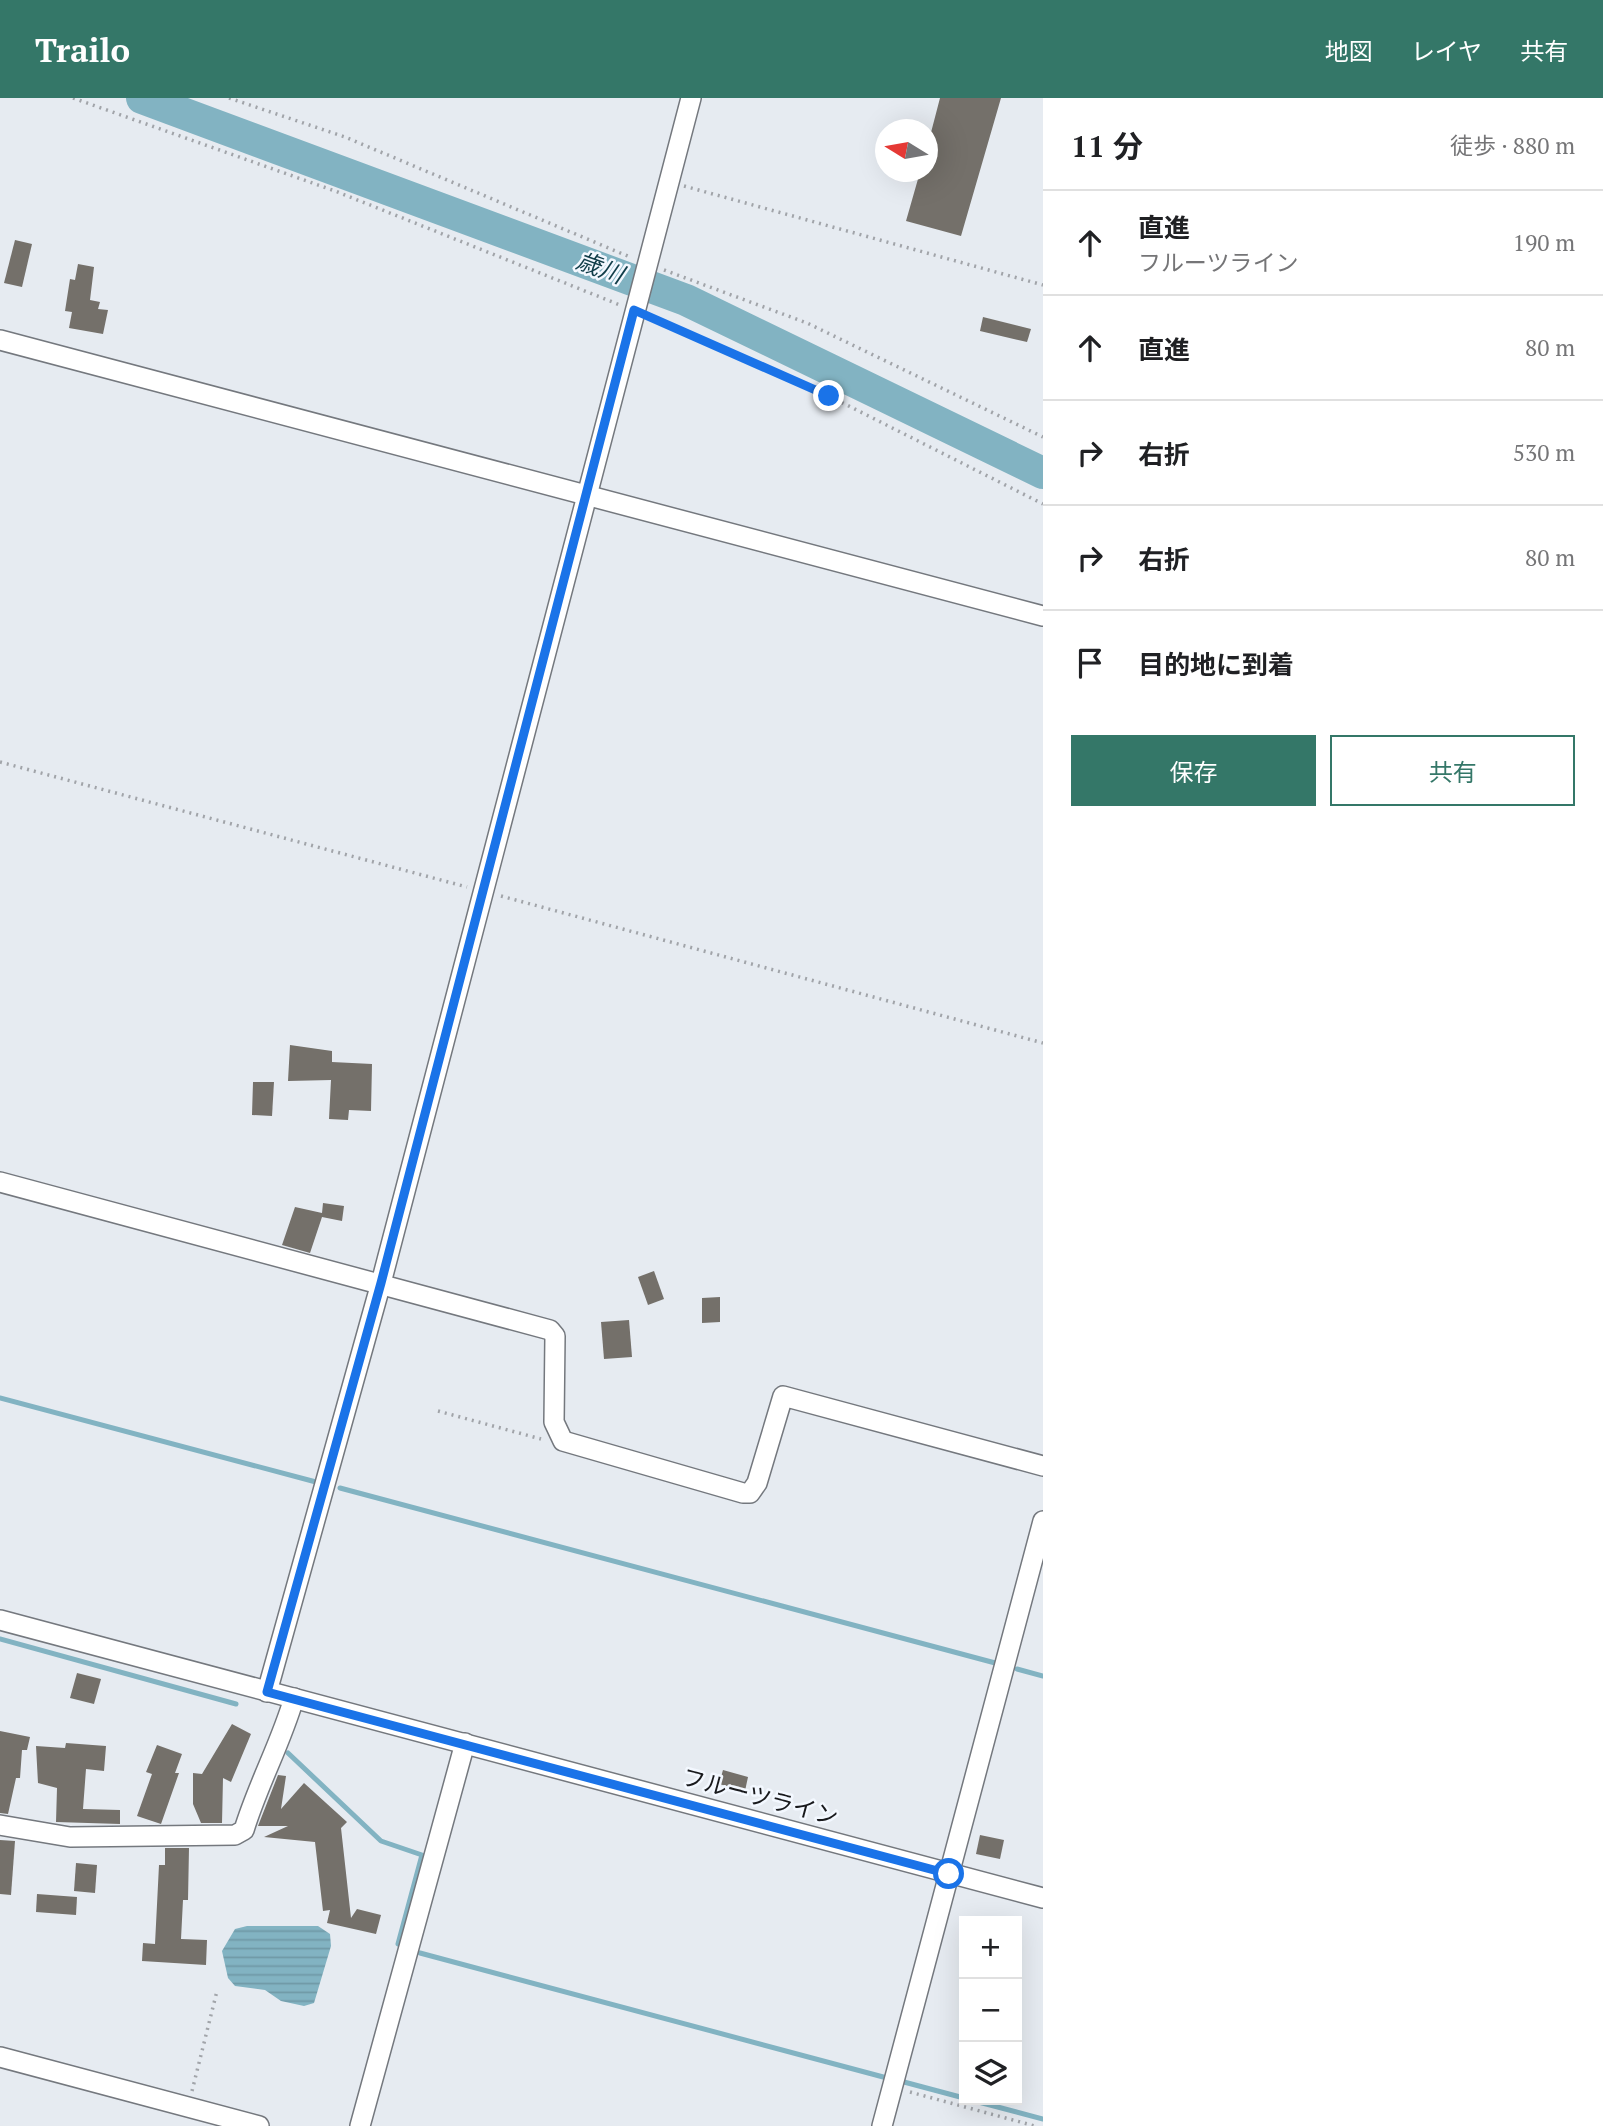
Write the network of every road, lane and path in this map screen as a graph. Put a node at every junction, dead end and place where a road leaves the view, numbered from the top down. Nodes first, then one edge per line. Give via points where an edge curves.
1 (73, 98) edge
2 (229, 98) edge
3 (691, 98) edge
4 (669, 181) junction
5 (644, 268) junction
6 (1043, 285) edge
7 (635, 307) junction
8 (0, 340) edge
9 (1043, 437) edge
10 (588, 496) junction
11 (1043, 504) edge
12 (1043, 617) edge
13 (0, 762) edge
14 (483, 891) junction
15 (1043, 1044) edge
16 (0, 1182) edge
17 (381, 1283) junction
18 (438, 1411) dead end
19 (559, 1435) junction
20 (1043, 1466) edge
21 (1043, 1521) edge
22 (0, 1620) edge
23 (267, 1692) junction
24 (294, 1698) junction
25 (465, 1742) junction
26 (0, 1825) edge
27 (949, 1874) junction
28 (1043, 1898) edge
29 (217, 1991) dead end
30 (0, 2057) edge
31 (898, 2089) dead end
32 (188, 2107) junction
33 (260, 2126) edge
34 (360, 2126) edge
35 (882, 2126) edge
36 (1035, 2126) edge

1 - 7 path via 335,191
2 - 5 path via 345,137
3 - 4 street
4 - 5 street
4 - 6 path
5 - 7 street
5 - 9 path via 807,323
7 - 10 street
7 - 11 path via 829,396
8 - 10 street
10 - 12 street
10 - 14 street
13 - 14 path
14 - 15 path
14 - 17 street
16 - 17 street
17 - 19 street via 550,1330 555,1336 554,1422
17 - 23 street
18 - 19 path via 548,1440
19 - 20 street via 571,1444 750,1493 783,1396
21 - 27 street
22 - 23 street, フルーツライン
23 - 24 street, フルーツライン
24 - 25 street, フルーツライン
24 - 26 street via 244,1830 235,1835 70,1837
25 - 27 street, フルーツライン
25 - 34 street
27 - 28 street, フルーツライン
27 - 35 street
29 - 32 path
30 - 32 street
31 - 36 path
32 - 33 street

